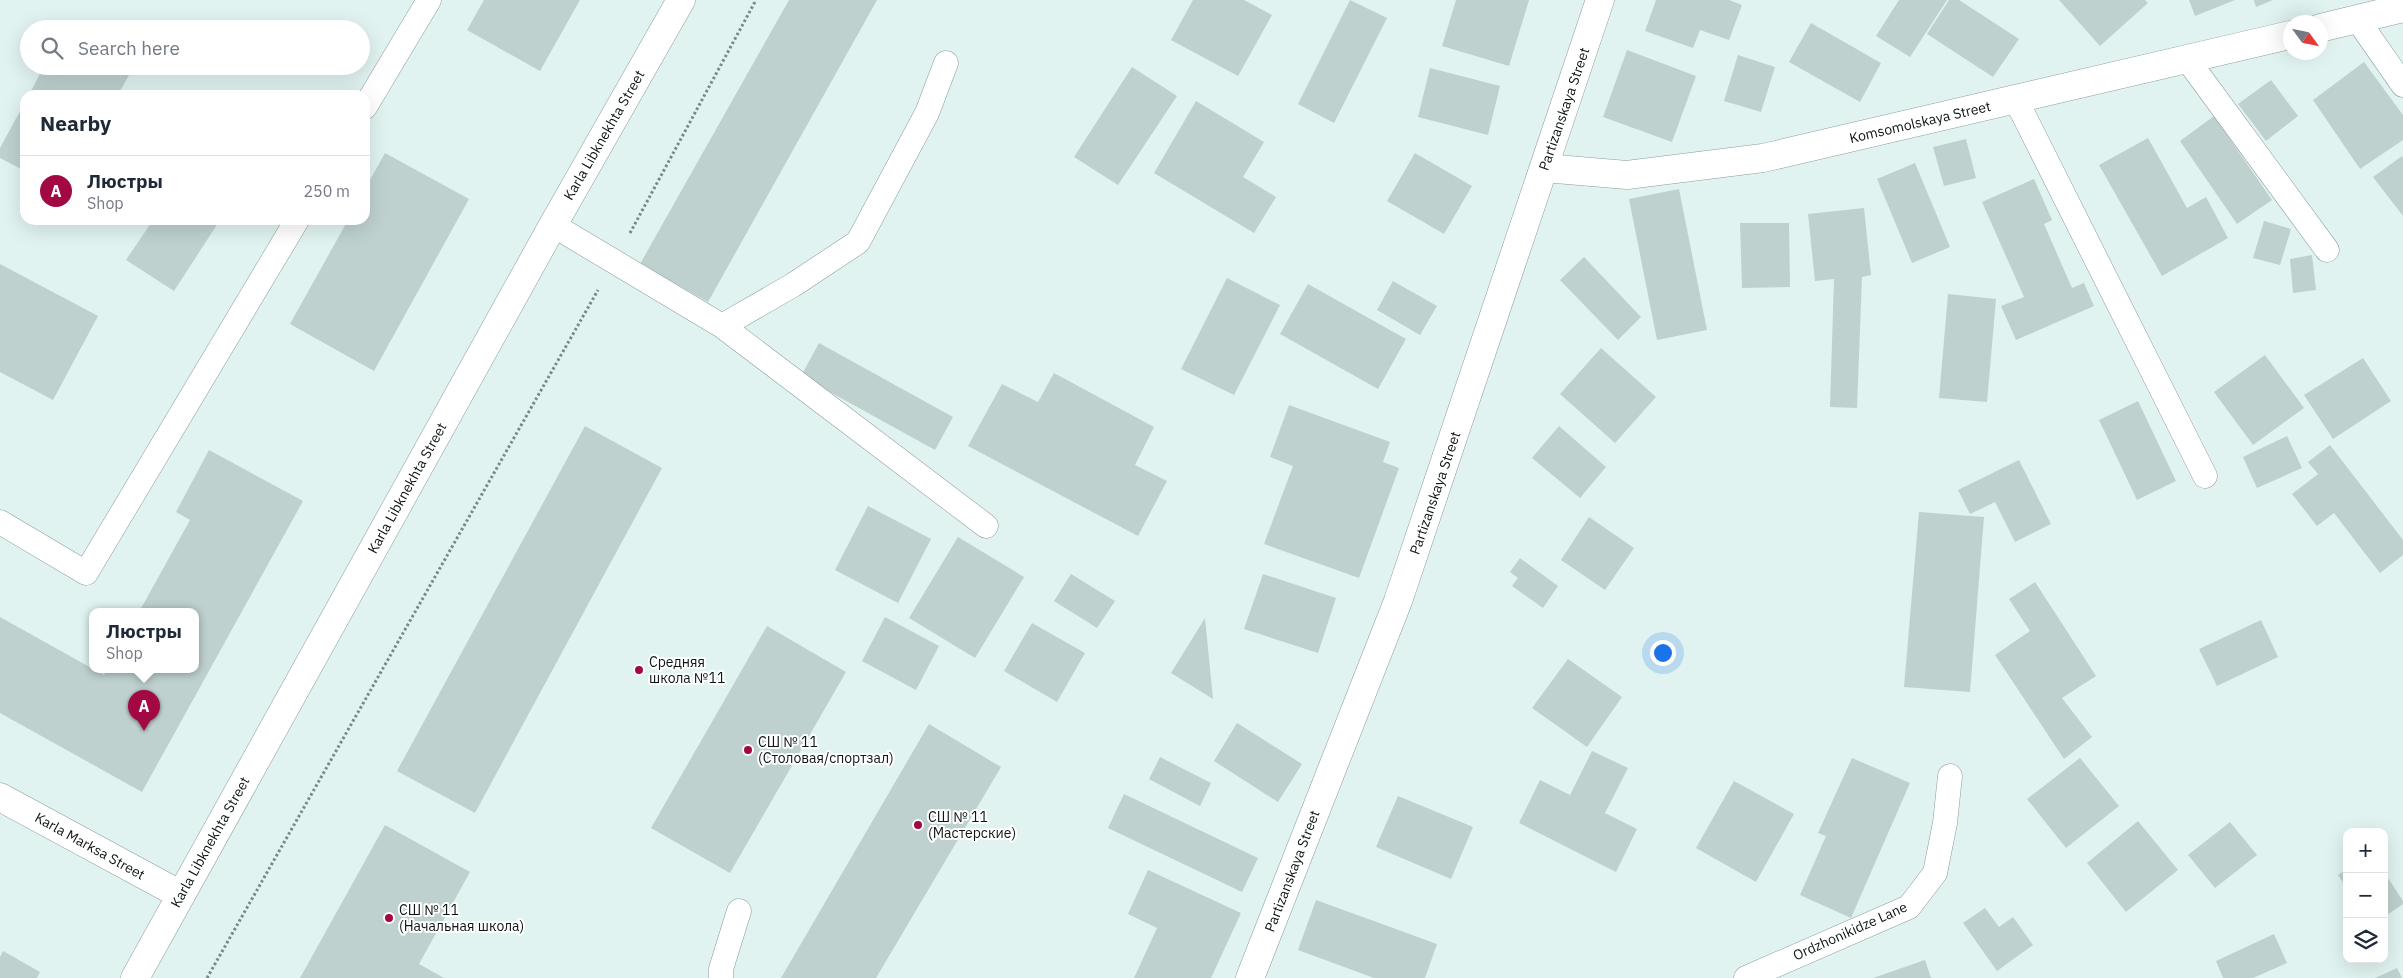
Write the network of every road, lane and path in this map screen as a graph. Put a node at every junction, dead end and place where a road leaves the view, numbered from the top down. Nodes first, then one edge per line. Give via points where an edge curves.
1 (429, 0) edge
2 (681, 0) edge
3 (756, 0) edge
4 (1600, 0) edge
5 (2403, 8) edge
6 (2357, 19) junction
7 (2328, 26) edge
8 (2283, 37) edge
9 (2187, 59) junction
10 (946, 63) dead end
11 (2403, 84) edge
12 (370, 99) edge
13 (2016, 100) junction
14 (1544, 168) junction
15 (294, 225) edge
16 (553, 225) junction
17 (2327, 250) dead end
18 (615, 260) junction
19 (722, 326) junction
20 (2205, 476) dead end
21 (0, 522) edge
22 (986, 526) dead end
23 (1950, 776) dead end
24 (0, 797) edge
25 (181, 895) junction
26 (739, 911) dead end
27 (135, 978) edge
28 (207, 978) edge
29 (720, 978) edge
30 (1250, 978) edge
31 (1746, 978) edge

1 - 12 lane
2 - 16 street, Karla Libknekhta Street
3 - 18 path
4 - 14 street, Partizanskaya Street
5 - 6 street
6 - 7 street
6 - 11 lane
8 - 9 street, Komsomolskaya Street
9 - 13 street, Komsomolskaya Street
9 - 17 lane
10 - 19 lane via 927,113 858,242
13 - 14 street, Komsomolskaya Street via 1763,158 1627,175
13 - 20 lane
14 - 30 street, Partizanskaya Street via 1398,601
15 - 21 lane via 86,573
16 - 18 lane
16 - 25 street, Karla Libknekhta Street
18 - 19 lane
18 - 28 path
19 - 22 lane
23 - 31 lane, Ordzhonikidze Lane via 1935,873 1909,907
24 - 25 street, Karla Marksa Street
25 - 27 street, Karla Libknekhta Street
26 - 29 lane

